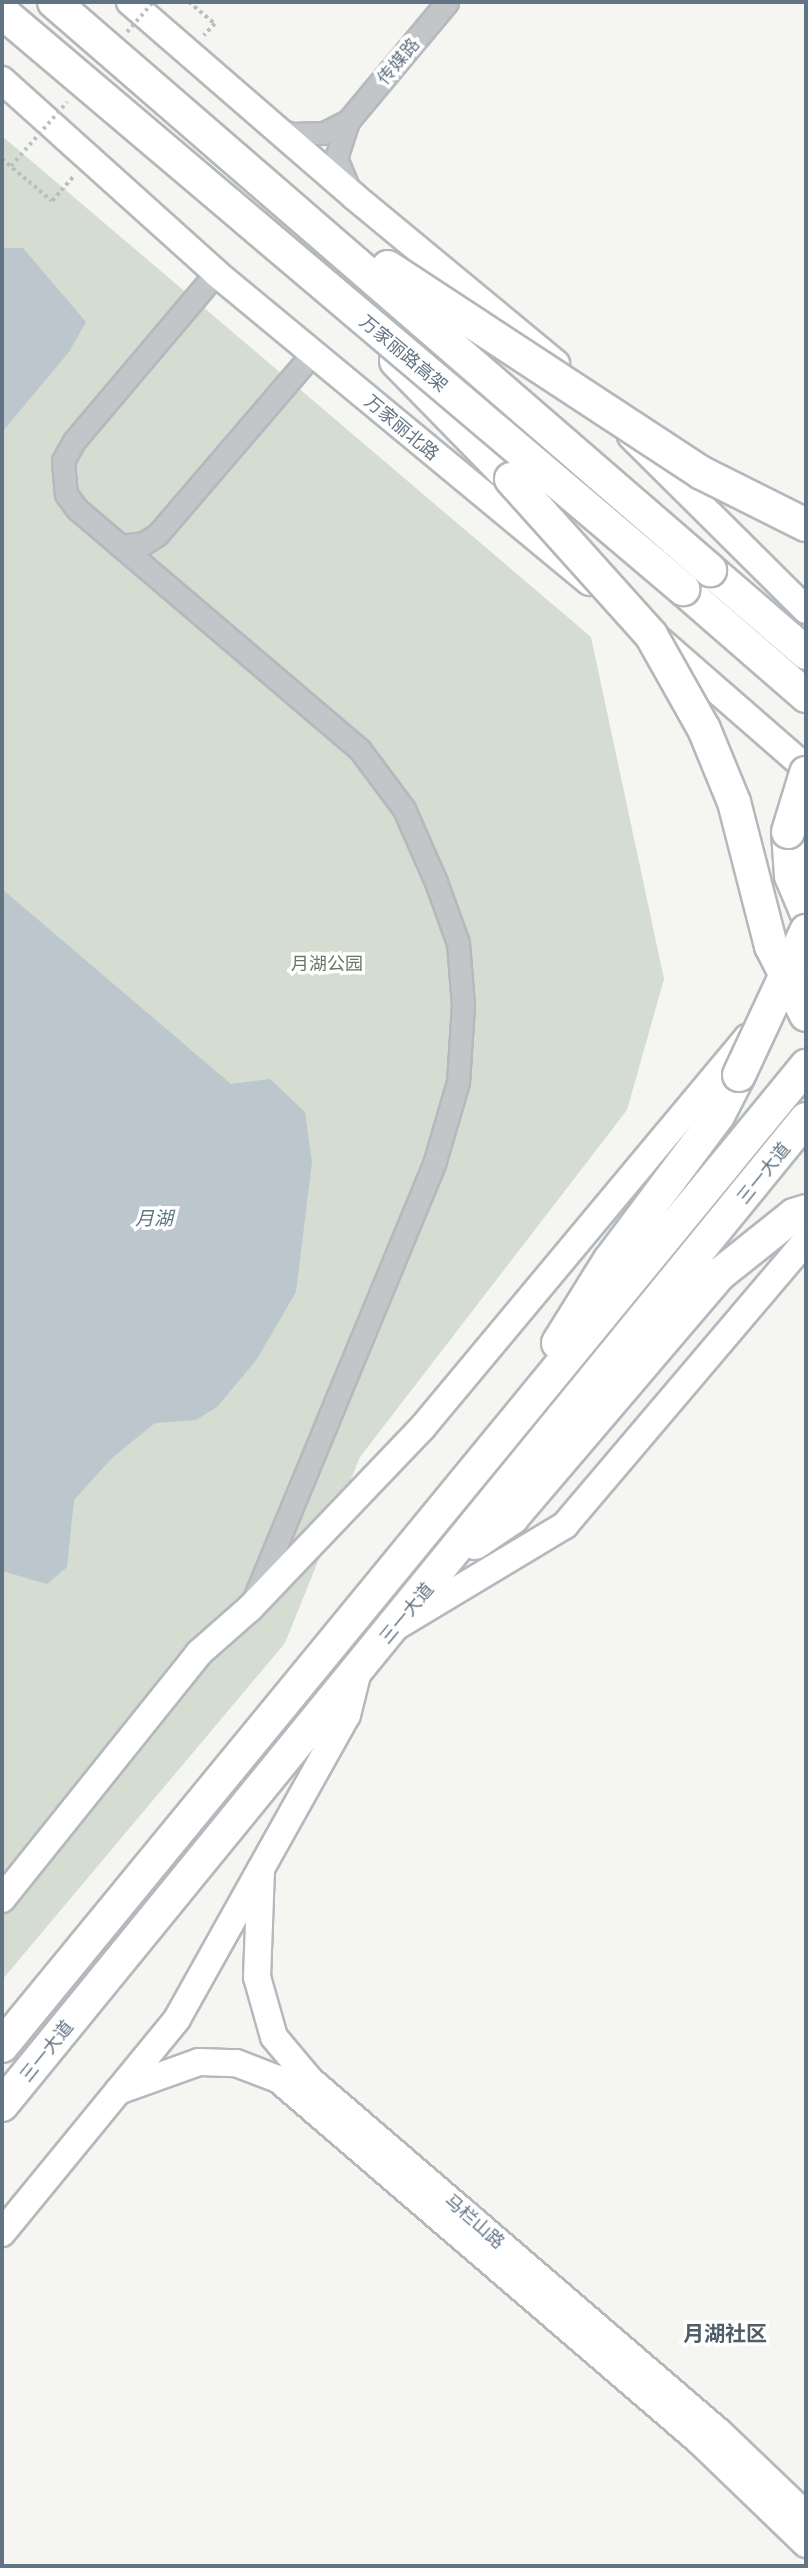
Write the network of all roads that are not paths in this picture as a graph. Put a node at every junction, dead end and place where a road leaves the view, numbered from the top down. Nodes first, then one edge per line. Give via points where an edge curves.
1 (54, 2) edge
2 (130, 2) edge
3 (447, 2) edge
4 (2, 12) edge
5 (2, 80) edge
6 (348, 121) junction
7 (274, 128) junction
8 (355, 197) junction
9 (287, 200) junction
10 (216, 272) junction
11 (309, 273) junction
12 (313, 353) junction
13 (806, 525) edge
14 (724, 530) junction
15 (158, 535) junction
16 (120, 547) junction
17 (159, 579) junction
18 (806, 586) edge
19 (806, 610) edge
20 (806, 653) edge
21 (806, 696) edge
22 (803, 767) edge
23 (806, 789) edge
24 (806, 912) edge
25 (806, 932) edge
26 (806, 1015) edge
27 (806, 1066) edge
28 (806, 1119) edge
29 (806, 1211) edge
30 (806, 1241) edge
31 (483, 1461) junction
32 (450, 1559) junction
33 (250, 1608) junction
34 (395, 1627) junction
35 (358, 1668) junction
36 (261, 1869) junction
37 (2, 1899) edge
38 (2, 2046) edge
39 (118, 2091) junction
40 (2, 2105) edge
41 (2, 2233) edge
42 (806, 2515) edge
43 (806, 2544) edge

1 - 9 highway, bridge
2 - 7 main road
3 - 6 street, 传媒路
4 - 11 highway, 万家丽路高架, bridge
5 - 10 main road, 万家丽北路
6 - 7 street via 310,134
6 - 8 street via 336,158
7 - 8 main road
8 - 14 main road via 559,365
9 - 13 highway, bridge via 702,473
9 - 20 highway, bridge
10 - 12 main road, 万家丽北路
10 - 16 street via 63,461 66,494
11 - 21 highway, 万家丽路高架, bridge
11 - 26 highway, bridge via 511,479 651,635 704,729 734,802 771,946
12 - 15 street
12 - 22 main road, 万家丽北路
14 - 18 main road
14 - 19 main road
15 - 16 street
15 - 17 street
16 - 17 street
17 - 33 street via 360,750 404,809 458,943 463,1005 458,1082 434,1164
22 - 23 main road
22 - 24 highway, bridge via 788,832 792,876
25 - 31 highway, bridge via 718,1116 609,1261
25 - 33 main road via 772,1006 727,1064 422,1428
27 - 31 highway, 三一大道
28 - 32 highway, 三一大道
29 - 32 highway via 794,1215 720,1274 512,1518
30 - 34 main road via 565,1525
31 - 38 highway, 三一大道
32 - 34 highway, 三一大道
33 - 37 main road via 199,1653
34 - 35 highway, 三一大道
35 - 36 main road via 347,1715
35 - 40 highway, 三一大道
36 - 39 main road via 177,2020
36 - 42 main road, 马栏山路 via 257,1977 274,2038 310,2080 719,2432
39 - 41 main road
39 - 43 main road, 马栏山路 via 199,2062 236,2063 278,2079 698,2440

